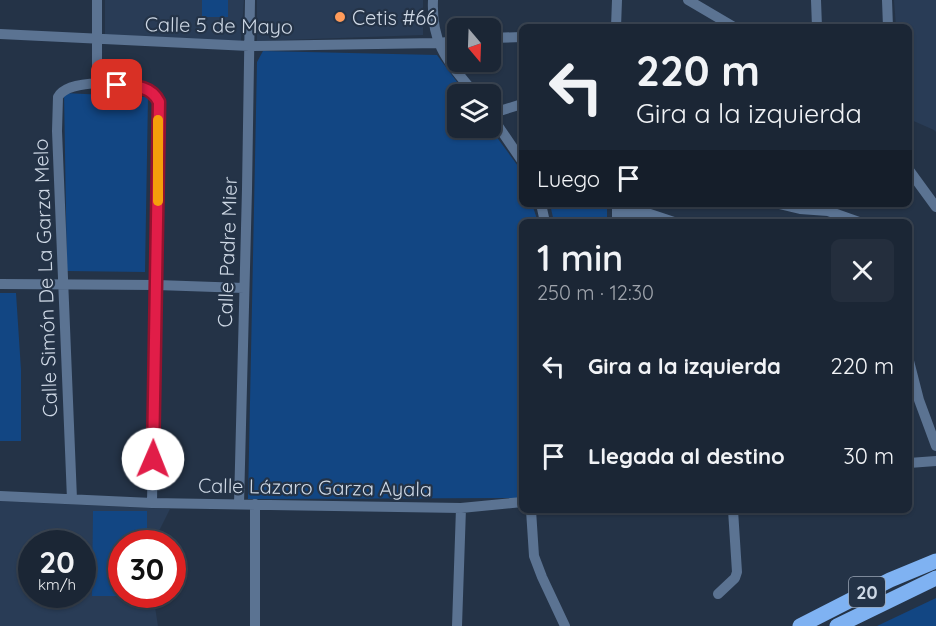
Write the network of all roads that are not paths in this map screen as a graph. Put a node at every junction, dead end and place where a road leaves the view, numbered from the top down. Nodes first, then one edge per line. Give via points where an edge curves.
1 (98, 0) edge
2 (250, 0) edge
3 (433, 0) edge
4 (617, 0) edge
5 (688, 0) edge
6 (816, 0) edge
7 (887, 0) edge
8 (616, 24) edge
9 (729, 24) edge
10 (817, 24) edge
11 (888, 24) edge
12 (0, 34) edge
13 (519, 37) edge
14 (501, 38) edge
15 (97, 40) junction
16 (447, 42) edge
17 (438, 43) junction
18 (249, 46) junction
19 (97, 83) junction
20 (468, 84) edge
21 (519, 105) edge
22 (501, 111) edge
23 (501, 130) edge
24 (519, 157) edge
25 (912, 174) edge
26 (792, 207) edge
27 (936, 207) edge
28 (828, 212) edge
29 (617, 213) edge
30 (665, 219) edge
31 (850, 219) edge
32 (64, 283) junction
33 (0, 284) edge
34 (157, 285) junction
35 (244, 288) junction
36 (912, 373) edge
37 (936, 446) edge
38 (936, 461) edge
39 (912, 463) edge
40 (0, 496) edge
41 (72, 499) junction
42 (519, 502) edge
43 (152, 503) junction
44 (239, 504) junction
45 (255, 504) junction
46 (460, 508) junction
47 (531, 513) edge
48 (733, 513) edge
49 (936, 561) edge
50 (936, 578) edge
51 (718, 594) dead end
52 (255, 626) edge
53 (457, 626) edge
54 (565, 626) edge
55 (800, 626) edge
56 (837, 626) edge

1 - 15 street
2 - 18 street, Calle Padre Mier
3 - 17 street via 433,27
4 - 8 street
5 - 9 street
6 - 10 street
7 - 11 street
12 - 15 street, Calle 5 de Mayo
13 - 14 street
15 - 18 street, Calle 5 de Mayo
15 - 19 street
16 - 17 street, Calle 5 de Mayo
17 - 18 street, Calle 5 de Mayo
17 - 20 street
18 - 35 street, Calle Padre Mier
19 - 32 street, Calle Simón De La Garza Melo via 68,88 58,98
19 - 34 street, Calle Simón De La Garza Melo via 146,89 159,102
21 - 22 street
23 - 24 street
25 - 27 street
26 - 28 street
28 - 31 street
29 - 30 street via 644,212
32 - 33 street
32 - 34 street
32 - 41 street, Calle Simón De La Garza Melo
34 - 35 street
34 - 43 street, Calle Simón De La Garza Melo
35 - 44 street, Calle Padre Mier
36 - 37 street
38 - 39 street
40 - 41 street, Calle Lázaro Garza Ayala
41 - 43 street, Calle Lázaro Garza Ayala
42 - 46 street, Calle Lázaro Garza Ayala
43 - 44 street, Calle Lázaro Garza Ayala
44 - 45 street, Calle Lázaro Garza Ayala
45 - 46 street, Calle Lázaro Garza Ayala
45 - 52 street
46 - 53 street
47 - 54 street via 534,556
48 - 51 street via 737,572
49 - 55 main road, 20
50 - 56 main road, 20

